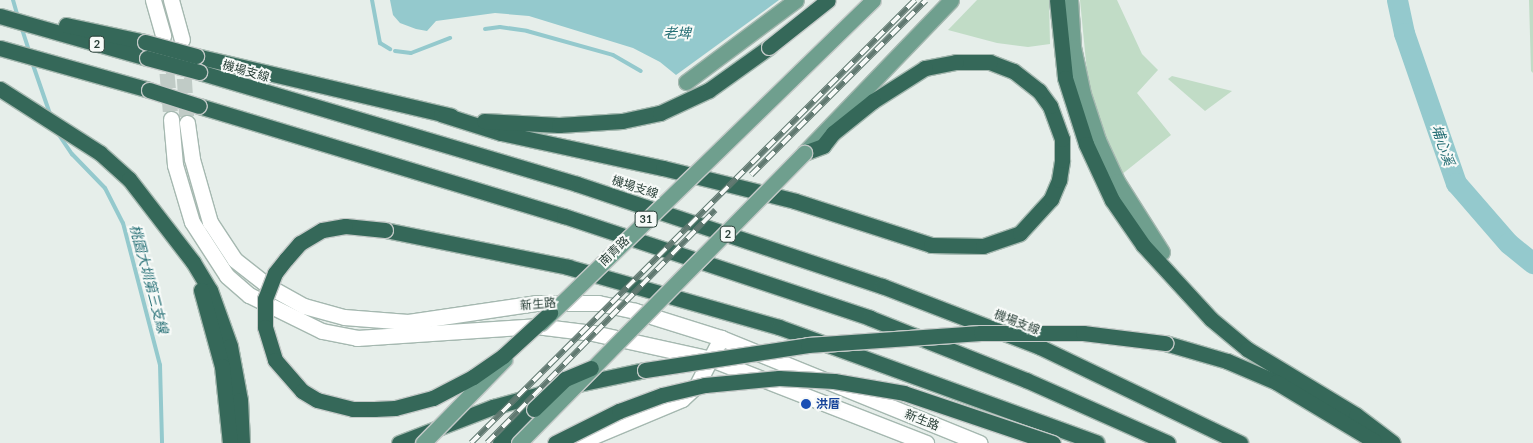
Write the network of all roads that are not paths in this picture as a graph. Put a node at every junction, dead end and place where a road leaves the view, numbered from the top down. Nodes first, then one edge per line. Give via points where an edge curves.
1 (153, 0) edge
2 (171, 0) edge
3 (796, 0) edge
4 (806, 0) edge
5 (828, 0) edge
6 (873, 0) edge
7 (951, 0) edge
8 (1057, 0) edge
9 (1070, 0) edge
10 (0, 9) edge
11 (814, 15) dead end
12 (0, 16) edge
13 (47, 25) junction
14 (163, 36) tunnel mouth
15 (182, 40) tunnel mouth
16 (0, 48) edge
17 (686, 82) dead end
18 (4, 91) edge
19 (441, 114) junction
20 (171, 120) tunnel mouth
21 (187, 123) tunnel mouth
22 (804, 153) junction
23 (1162, 252) dead end
24 (193, 262) junction
25 (550, 313) junction
26 (721, 338) junction
27 (711, 359) junction
28 (591, 368) junction
29 (230, 443) edge
30 (242, 443) edge
31 (399, 443) edge
32 (423, 443) edge
33 (500, 443) edge
34 (519, 443) edge
35 (555, 443) edge
36 (577, 443) edge
37 (926, 443) edge
38 (979, 443) edge
39 (1053, 443) edge
40 (1097, 443) edge
41 (1168, 443) edge
42 (1240, 443) edge
43 (1377, 443) edge
44 (1393, 443) edge

1 - 14 main road
2 - 15 main road
3 - 17 main road
4 - 11 main road
5 - 19 highway, bridge via 709,90 660,113 559,126 480,121
6 - 25 main road, 南青路 / 31, bridge
7 - 22 main road
8 - 44 highway via 1065,78 1086,144 1112,200 1138,239 1211,319 1247,349 1356,416
9 - 23 main road via 1073,47 1083,94 1098,140 1117,181
10 - 13 highway
12 - 13 highway, 機場支線 / 2
13 - 19 highway, bridge via 145,42
13 - 42 highway, 機場支線 / 2, bridge via 147,58 577,184 882,286 1040,347
16 - 41 highway, bridge via 564,216 870,318 1026,380
18 - 24 highway via 100,154 129,179
19 - 22 highway via 501,133 795,201 931,245 983,246 1020,233 1041,211 1059,180 1062,139 1050,106 1013,71 990,62 956,62 925,68 873,101 833,133 823,146
20 - 27 main road, 新生路 via 175,165 192,222 226,276 249,295 322,331 357,338 536,326 594,332
21 - 26 main road, 新生路 via 200,193 215,230 235,260 268,286 304,306 344,317 408,322 536,303 598,303
22 - 28 main road, bridge
24 - 29 highway via 222,366
24 - 30 highway via 210,290 230,346 240,400
25 - 32 main road, 南青路 / 31, bridge
25 - 40 highway, bridge via 503,356 474,377 433,398 381,409 353,409 317,400 302,391 275,360 265,327 265,299 275,273 300,243 322,230 345,226 385,230 568,267 779,327
26 - 27 main road
26 - 38 main road, 新生路
27 - 36 main road via 697,385 682,399
27 - 37 main road, 新生路
28 - 33 highway, bridge via 565,378
28 - 34 main road, bridge
31 - 43 highway, bridge via 493,407 645,370 808,345 1016,331 1083,332 1165,343 1228,361 1315,403
35 - 39 highway, bridge via 619,411 662,395 705,385 779,378 834,381 904,393

